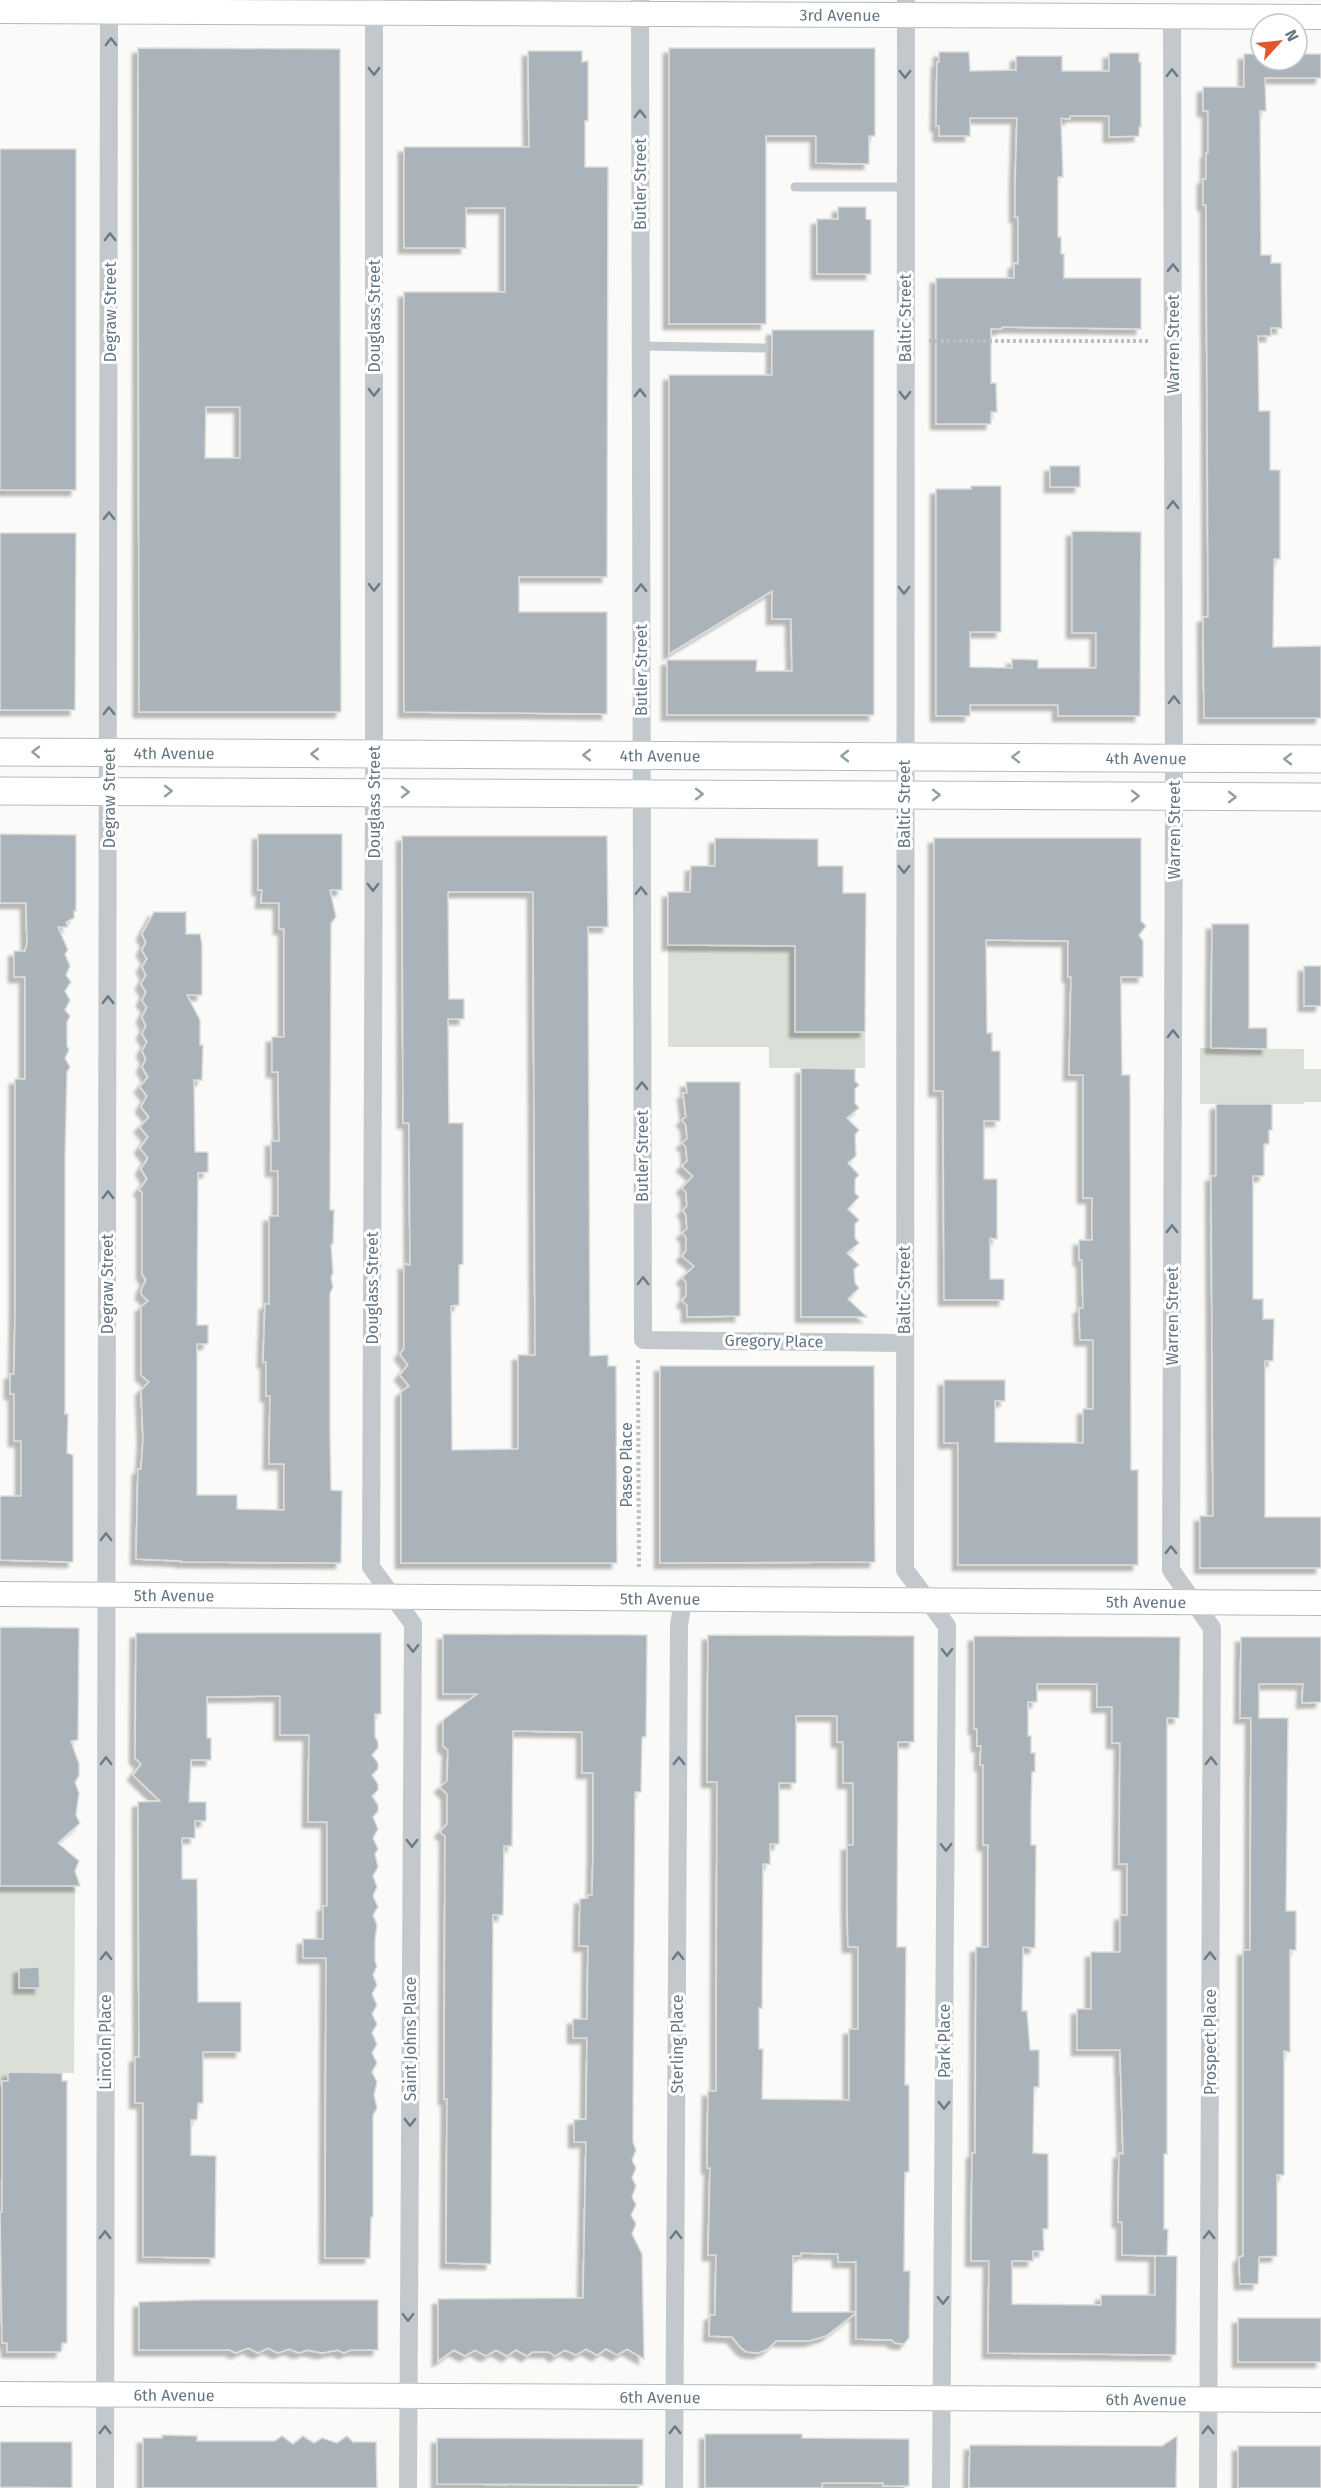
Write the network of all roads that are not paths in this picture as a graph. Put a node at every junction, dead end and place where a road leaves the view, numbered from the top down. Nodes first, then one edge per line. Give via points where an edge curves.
1 (110, 6) edge
2 (374, 6) edge
3 (640, 7) edge
4 (905, 8) edge
5 (0, 11) edge
6 (1172, 15) junction
7 (1321, 16) edge
8 (795, 187) dead end
9 (905, 187) junction
10 (640, 346) junction
11 (764, 348) dead end
12 (0, 752) edge
13 (109, 753) junction
14 (374, 754) junction
15 (641, 755) junction
16 (904, 757) junction
17 (1174, 758) junction
18 (1321, 759) edge
19 (0, 791) edge
20 (109, 791) junction
21 (374, 792) junction
22 (641, 793) junction
23 (904, 795) junction
24 (1174, 796) junction
25 (1321, 797) edge
26 (643, 1340) joint
27 (904, 1342) junction
28 (0, 1594) edge
29 (106, 1595) junction
30 (392, 1597) junction
31 (683, 1599) junction
32 (927, 1600) junction
33 (1192, 1602) junction
34 (1321, 1603) edge
35 (0, 2394) edge
36 (105, 2394) junction
37 (408, 2395) junction
38 (675, 2397) junction
39 (942, 2399) junction
40 (1208, 2400) junction
41 (1321, 2400) edge
42 (105, 2488) edge
43 (408, 2488) edge
44 (674, 2488) edge
45 (941, 2488) edge
46 (1208, 2488) edge

1 - 2 street, 3rd Avenue
1 - 5 street, 3rd Avenue
13 -> 1 street, Degraw Street
2 - 3 street, 3rd Avenue
2 -> 14 street, Douglass Street
3 - 4 street, 3rd Avenue
10 -> 3 street, Butler Street
4 - 6 street, 3rd Avenue
4 -> 9 street, Baltic Street
6 - 7 street, 3rd Avenue
17 -> 6 street, Warren Street
8 - 9 lane
9 -> 16 street, Baltic Street
10 - 11 lane
15 -> 10 street, Butler Street
13 -> 12 main road, 4th Avenue
14 -> 13 main road, 4th Avenue
13 - 20 street, Degraw Street
15 -> 14 main road, 4th Avenue
14 - 21 street, Douglass Street
16 -> 15 main road, 4th Avenue
15 - 22 street, Butler Street
17 -> 16 main road, 4th Avenue
16 - 23 street, Baltic Street
18 -> 17 main road, 4th Avenue
17 - 24 street, Warren Street
19 - 20 main road
20 -> 21 main road
29 -> 20 street, Degraw Street
21 -> 22 main road
21 -> 30 street, Douglass Street via 371,1567
22 -> 23 main road
26 -> 22 street, Butler Street
23 -> 24 main road
23 -> 27 street, Baltic Street
24 -> 25 main road
33 -> 24 street, Warren Street via 1171,1570
26 - 27 street, Gregory Place
27 - 32 street, Baltic Street via 905,1570
28 - 29 street, 5th Avenue
29 - 30 street, 5th Avenue
36 -> 29 street, Lincoln Place
30 - 31 street, 5th Avenue
30 -> 37 street, Saint Johns Place via 413,1624
31 - 32 street, 5th Avenue
38 -> 31 street, Sterling Place via 679,1638
32 - 33 street, 5th Avenue
32 -> 39 street, Park Place via 947,1626
33 - 34 street, 5th Avenue
40 -> 33 street, Prospect Place via 1212,1628
35 - 36 street, 6th Avenue
36 - 37 street, 6th Avenue
42 -> 36 street, Lincoln Place
37 - 38 street, 6th Avenue
37 - 43 street, Saint Johns Place
38 - 39 street, 6th Avenue
44 -> 38 street, Sterling Place
39 - 40 street, 6th Avenue
39 - 45 street, Park Place
40 - 41 street, 6th Avenue
46 -> 40 street, Prospect Place

